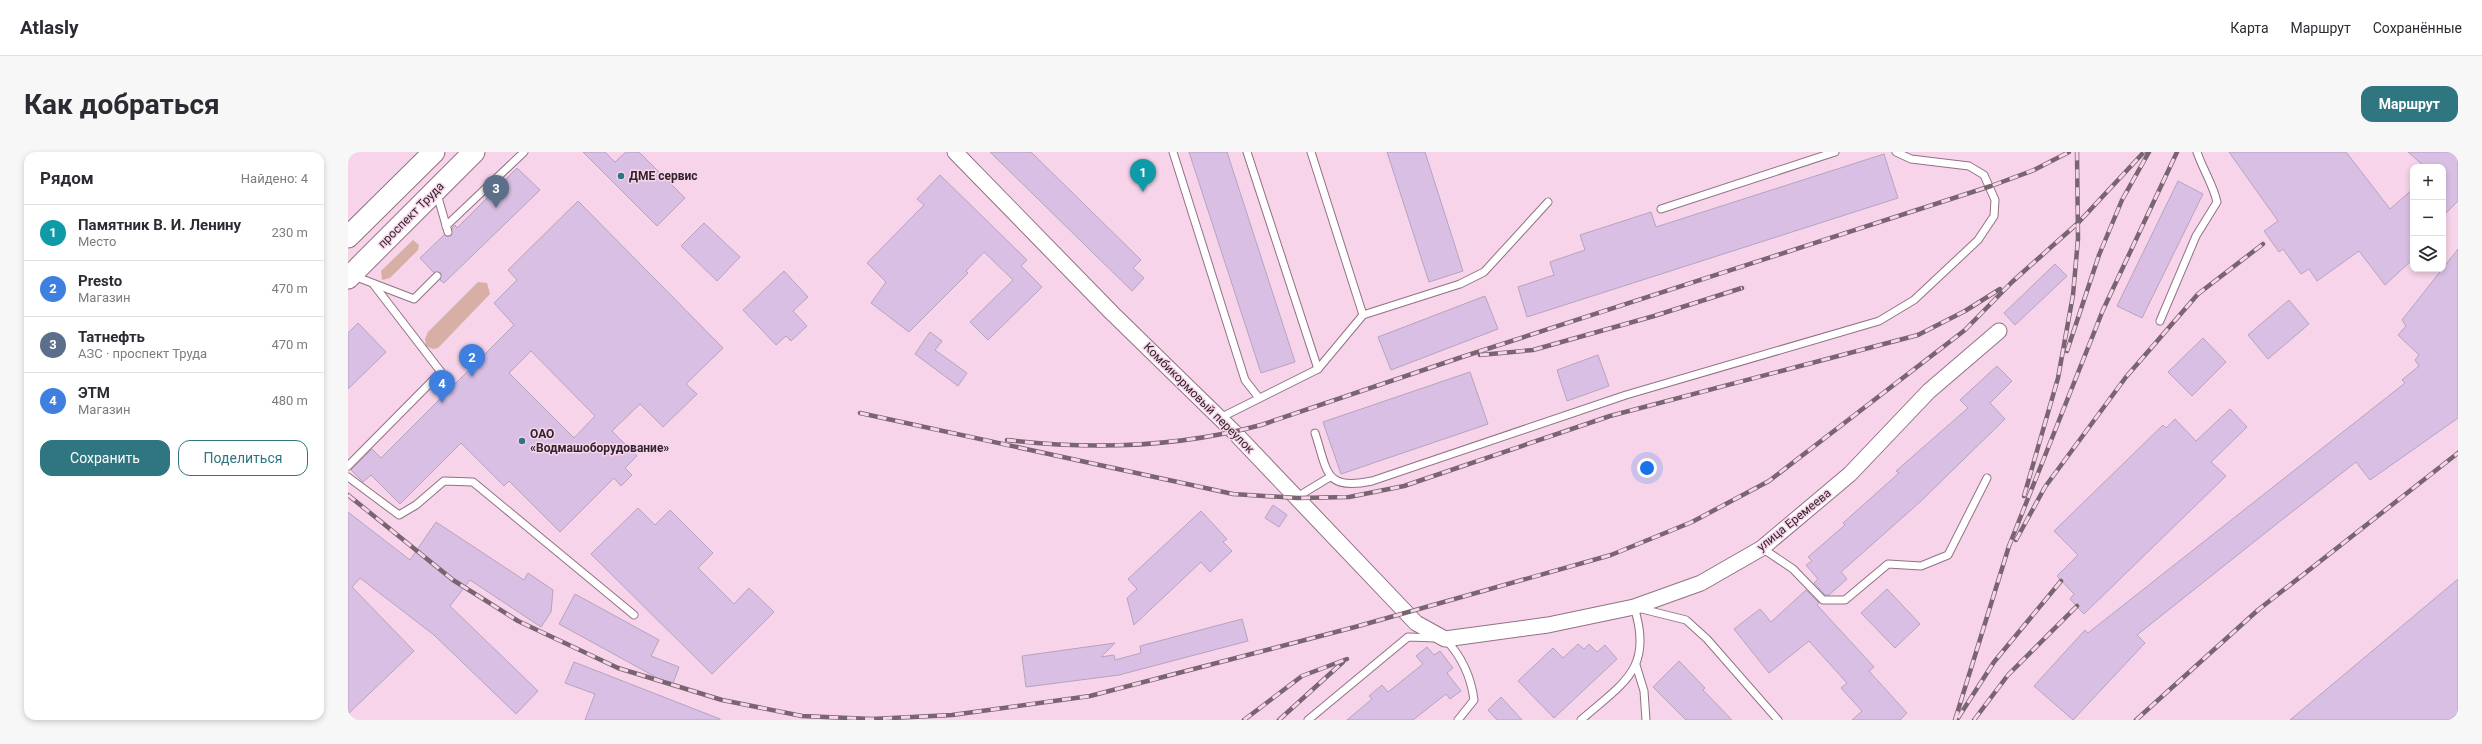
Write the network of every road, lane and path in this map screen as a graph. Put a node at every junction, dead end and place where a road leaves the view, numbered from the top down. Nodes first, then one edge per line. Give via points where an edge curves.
1 (434, 152) edge
2 (474, 152) edge
3 (524, 152) edge
4 (955, 152) edge
5 (1173, 152) edge
6 (1247, 152) edge
7 (1310, 152) edge
8 (1835, 152) edge
9 (1896, 152) edge
10 (2197, 152) edge
11 (436, 190) junction
12 (1548, 202) dead end
13 (1661, 209) dead end
14 (348, 237) edge
15 (437, 276) dead end
16 (350, 277) edge
17 (374, 285) junction
18 (1363, 315) junction
19 (2160, 321) dead end
20 (1999, 331) dead end
21 (1318, 369) junction
22 (1259, 398) junction
23 (1220, 418) junction
24 (1315, 433) dead end
25 (348, 466) edge
26 (348, 477) edge
27 (1330, 477) junction
28 (1987, 478) dead end
29 (1297, 497) junction
30 (1762, 548) junction
31 (1634, 607) junction
32 (634, 615) dead end
33 (1445, 639) junction
34 (1636, 665) junction
35 (1308, 720) edge
36 (1458, 720) edge
37 (1581, 720) edge
38 (1646, 720) edge
39 (1778, 720) edge

1 - 14 main road
2 - 11 main road, проспект Труда
3 - 11 lane via 447,229
4 - 23 street, Комбикормовый переулок via 1112,313
5 - 22 lane via 1245,380
6 - 21 lane
7 - 18 lane
8 - 13 lane
9 - 27 lane via 1911,159 1969,166 1984,175 1995,200 1994,216 1978,240 1914,300 1879,321 1626,395 1372,481 1351,486 1338,483
10 - 19 lane via 2217,202 2196,236
11 - 16 main road, проспект Труда
12 - 18 lane via 1484,272 1460,284
15 - 17 lane via 414,299
16 - 17 lane
17 - 25 lane via 441,372
18 - 21 lane
20 - 30 street, улица Еремеева via 1929,391 1850,474
21 - 22 lane
22 - 23 lane
23 - 29 street, Комбикормовый переулок
24 - 27 lane
26 - 32 lane via 398,515 416,505 444,481 473,482
27 - 29 lane
28 - 30 lane via 1948,555 1921,566 1888,564 1845,600 1823,600 1793,569
29 - 33 street, Комбикормовый переулок via 1416,623
30 - 31 street, улица Еремеева via 1701,583
31 - 33 street, улица Еремеева via 1548,626
31 - 34 lane via 1640,626 1640,653
31 - 39 lane via 1686,620 1707,639
33 - 35 lane via 1408,637
33 - 36 lane via 1458,654 1472,683 1474,700
34 - 37 lane via 1631,676
34 - 38 lane via 1644,691

